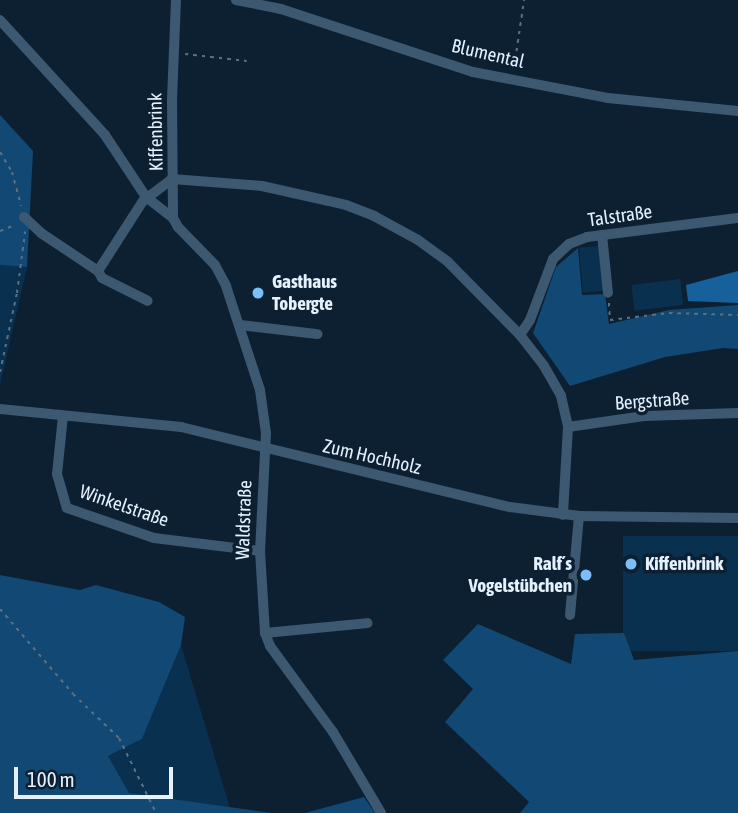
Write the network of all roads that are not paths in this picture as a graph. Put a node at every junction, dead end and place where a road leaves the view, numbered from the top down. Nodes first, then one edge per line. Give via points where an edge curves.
1 (176, 0) edge
2 (236, 0) edge
3 (0, 20) edge
4 (738, 111) edge
5 (172, 179) junction
6 (146, 197) junction
7 (24, 217) road end
8 (173, 218) junction
9 (738, 218) edge
10 (602, 235) junction
11 (98, 271) junction
12 (608, 293) road end
13 (148, 302) dead end
14 (240, 326) junction
15 (317, 334) dead end
16 (520, 335) junction
17 (0, 409) edge
18 (738, 414) edge
19 (63, 416) junction
20 (569, 427) junction
21 (264, 449) junction
22 (563, 515) junction
23 (579, 516) junction
24 (738, 518) edge
25 (260, 551) junction
26 (570, 615) dead end
27 (368, 623) dead end
28 (265, 633) junction
29 (381, 813) edge

1 - 5 street, Kiffenbrink
2 - 4 street, Blumental via 281,9 473,72 608,98
3 - 6 street, Waldstraße via 105,135
5 - 6 street
5 - 8 street
5 - 16 street, Kiffenbrink via 292,191 374,216 447,262
6 - 8 street, Waldstraße
6 - 11 street
7 - 11 street
8 - 14 street, Waldstraße via 215,265
9 - 10 street, Talstraße
10 - 12 street
10 - 16 street, Talstraße via 569,244 553,259
11 - 13 street via 102,278
14 - 15 street
14 - 21 street, Waldstraße via 264,411
16 - 20 street, Kiffenbrink via 561,396
17 - 19 street, Zum Hochholz
18 - 20 street, Bergstraße via 644,416
19 - 21 street, Zum Hochholz via 181,427
19 - 25 street, Winkelstraße via 57,474 67,508 153,538
20 - 22 street, Kiffenbrink
21 - 22 street, Zum Hochholz via 510,507
21 - 25 street, Waldstraße
22 - 23 street, Zum Hochholz
23 - 24 street, Zum Hochholz
23 - 26 street
25 - 28 street, Waldstraße
27 - 28 street
28 - 29 street, Waldstraße via 333,732

